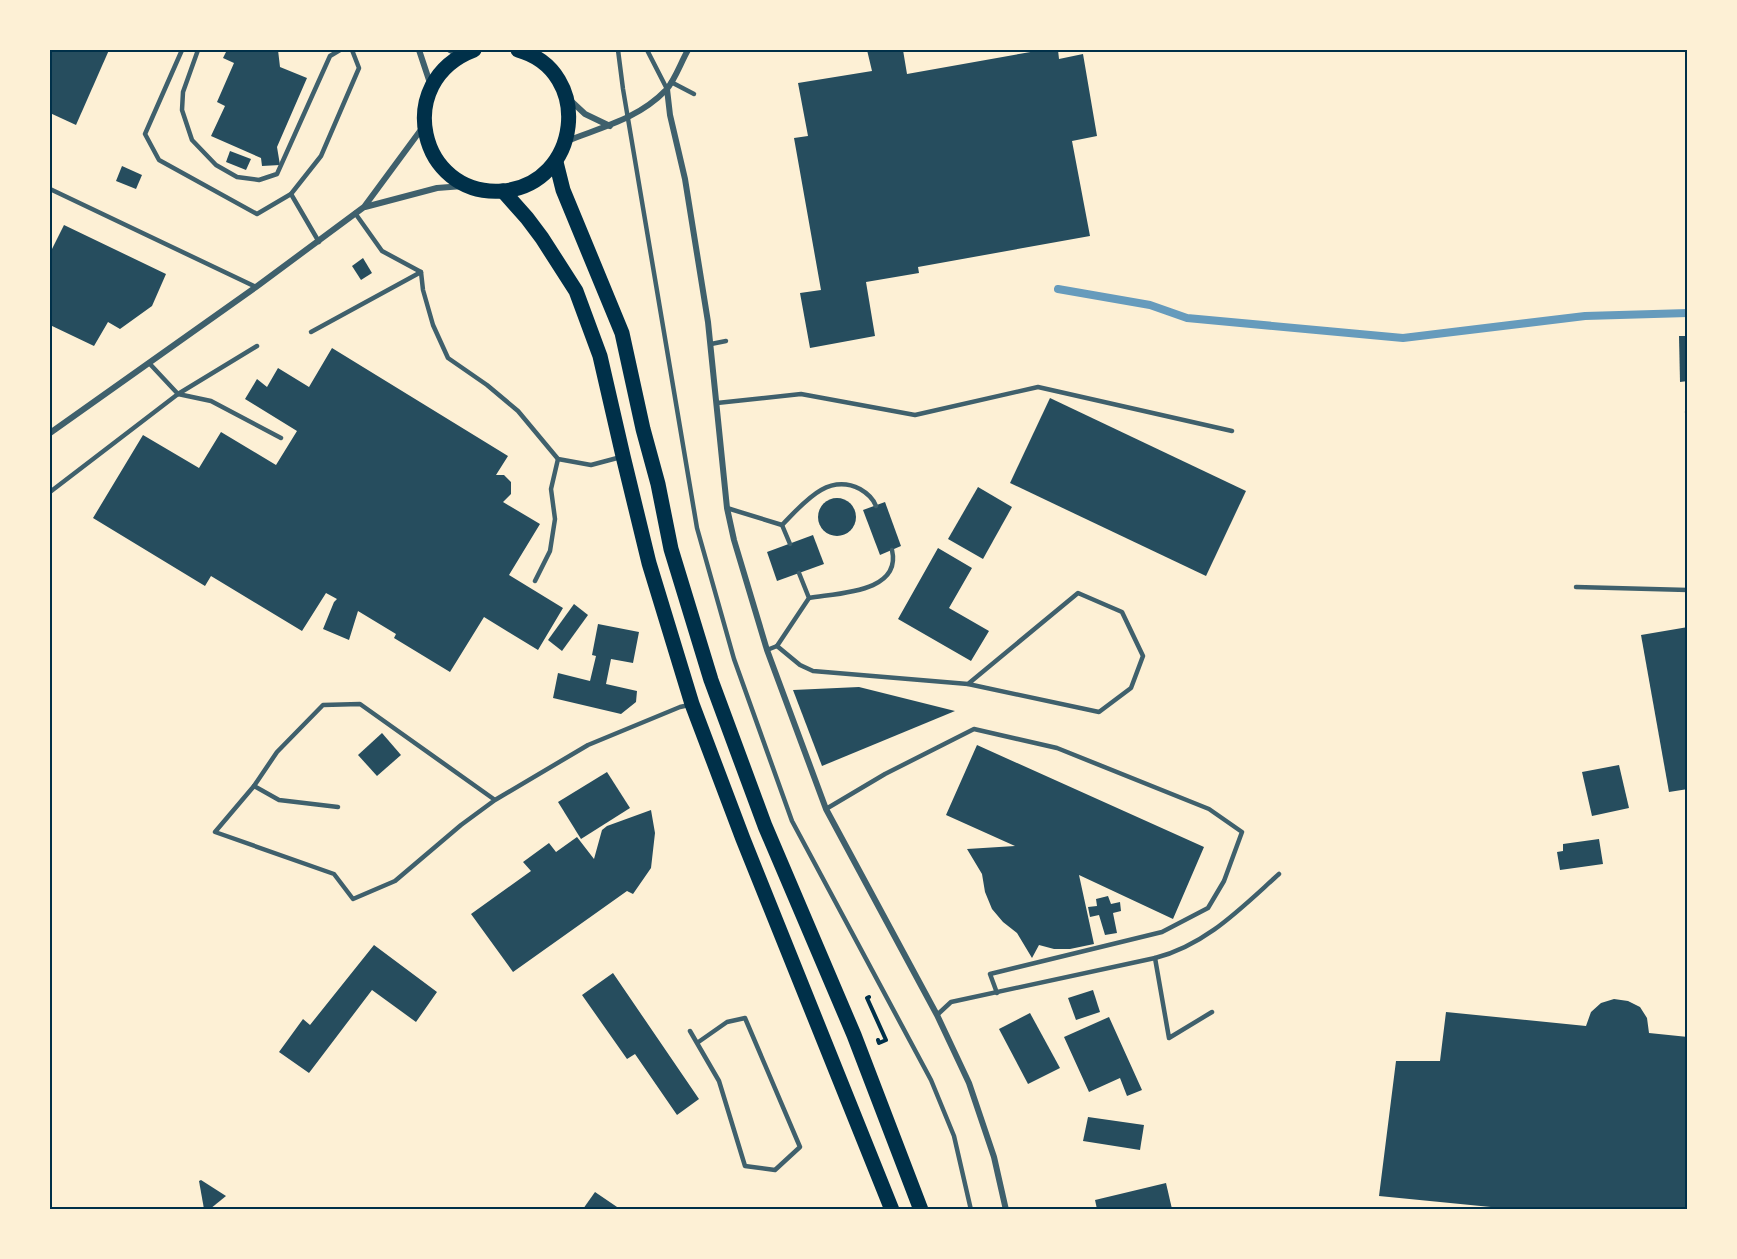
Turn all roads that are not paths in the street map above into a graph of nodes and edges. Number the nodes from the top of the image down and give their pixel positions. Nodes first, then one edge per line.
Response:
1 (182, 50) edge
2 (198, 50) edge
3 (340, 50) edge
4 (352, 50) edge
5 (419, 50) edge
6 (518, 50) edge
7 (549, 50) edge
8 (618, 50) edge
9 (646, 50) edge
10 (688, 50) edge
11 (461, 51) edge
12 (549, 67) junction
13 (671, 82) junction
14 (431, 86) junction
15 (667, 89) junction
16 (694, 94) dead end
17 (567, 97) junction
18 (628, 119) junction
19 (424, 126) junction
20 (610, 126) junction
21 (566, 142) junction
22 (556, 162) junction
23 (468, 186) junction
24 (50, 189) edge
25 (503, 191) junction
26 (291, 194) junction
27 (364, 207) junction
28 (355, 213) junction
29 (320, 242) junction
30 (421, 272) junction
31 (256, 287) junction
32 (311, 332) dead end
33 (726, 342) dead end
34 (711, 344) junction
35 (257, 346) dead end
36 (149, 363) junction
37 (178, 394) junction
38 (717, 403) junction
39 (1232, 431) dead end
40 (50, 433) edge
41 (281, 438) dead end
42 (622, 456) junction
43 (558, 459) junction
44 (50, 492) edge
45 (876, 506) dead end
46 (727, 508) junction
47 (782, 525) junction
48 (790, 544) dead end
49 (892, 550) dead end
50 (799, 573) dead end
51 (535, 581) dead end
52 (1576, 587) dead end
53 (1688, 590) edge
54 (809, 598) junction
55 (777, 646) junction
56 (767, 650) junction
57 (968, 684) junction
58 (692, 704) junction
59 (254, 786) junction
60 (495, 800) junction
61 (338, 807) dead end
62 (826, 809) junction
63 (1279, 874) dead end
64 (1155, 958) junction
65 (997, 993) junction
66 (1212, 1012) dead end
67 (937, 1015) junction
68 (690, 1031) dead end
69 (697, 1043) junction
70 (892, 1209) edge
71 (921, 1209) edge
72 (971, 1209) edge
73 (1006, 1209) edge

1 - 26 lane
2 - 3 lane
4 - 26 lane
5 - 14 street
6 - 12 main road
7 - 12 main road
8 - 18 lane
9 - 15 lane
10 - 13 street
11 - 14 main road
12 - 17 main road
13 - 15 street
13 - 16 lane
14 - 19 main road
15 - 18 street
15 - 34 street
17 - 20 street
17 - 21 main road
18 - 20 street
18 - 72 lane
19 - 23 main road
19 - 27 street
20 - 21 street
21 - 22 main road
22 - 25 main road
22 - 71 main road
23 - 25 main road
23 - 27 street
24 - 31 lane
25 - 42 main road
26 - 29 lane
27 - 28 street
28 - 29 street
28 - 30 lane
29 - 31 street
30 - 32 lane
30 - 43 lane
31 - 36 street
33 - 34 lane
34 - 38 street
35 - 37 lane
36 - 37 lane
36 - 40 street
37 - 41 lane
37 - 44 lane
38 - 39 lane
38 - 46 street
42 - 43 lane
42 - 58 main road
43 - 51 lane
45 - 47 lane
46 - 47 lane
46 - 56 street
47 - 48 lane
49 - 54 lane
50 - 54 lane
52 - 53 lane
54 - 55 lane
55 - 56 lane
55 - 57 lane
56 - 62 street
57 - 57 lane
58 - 60 lane
58 - 70 main road
59 - 60 lane
59 - 60 lane
59 - 61 lane
62 - 65 lane
62 - 67 street
63 - 64 lane
64 - 65 lane
64 - 66 lane
65 - 67 lane
67 - 73 street
68 - 69 lane
69 - 69 lane

